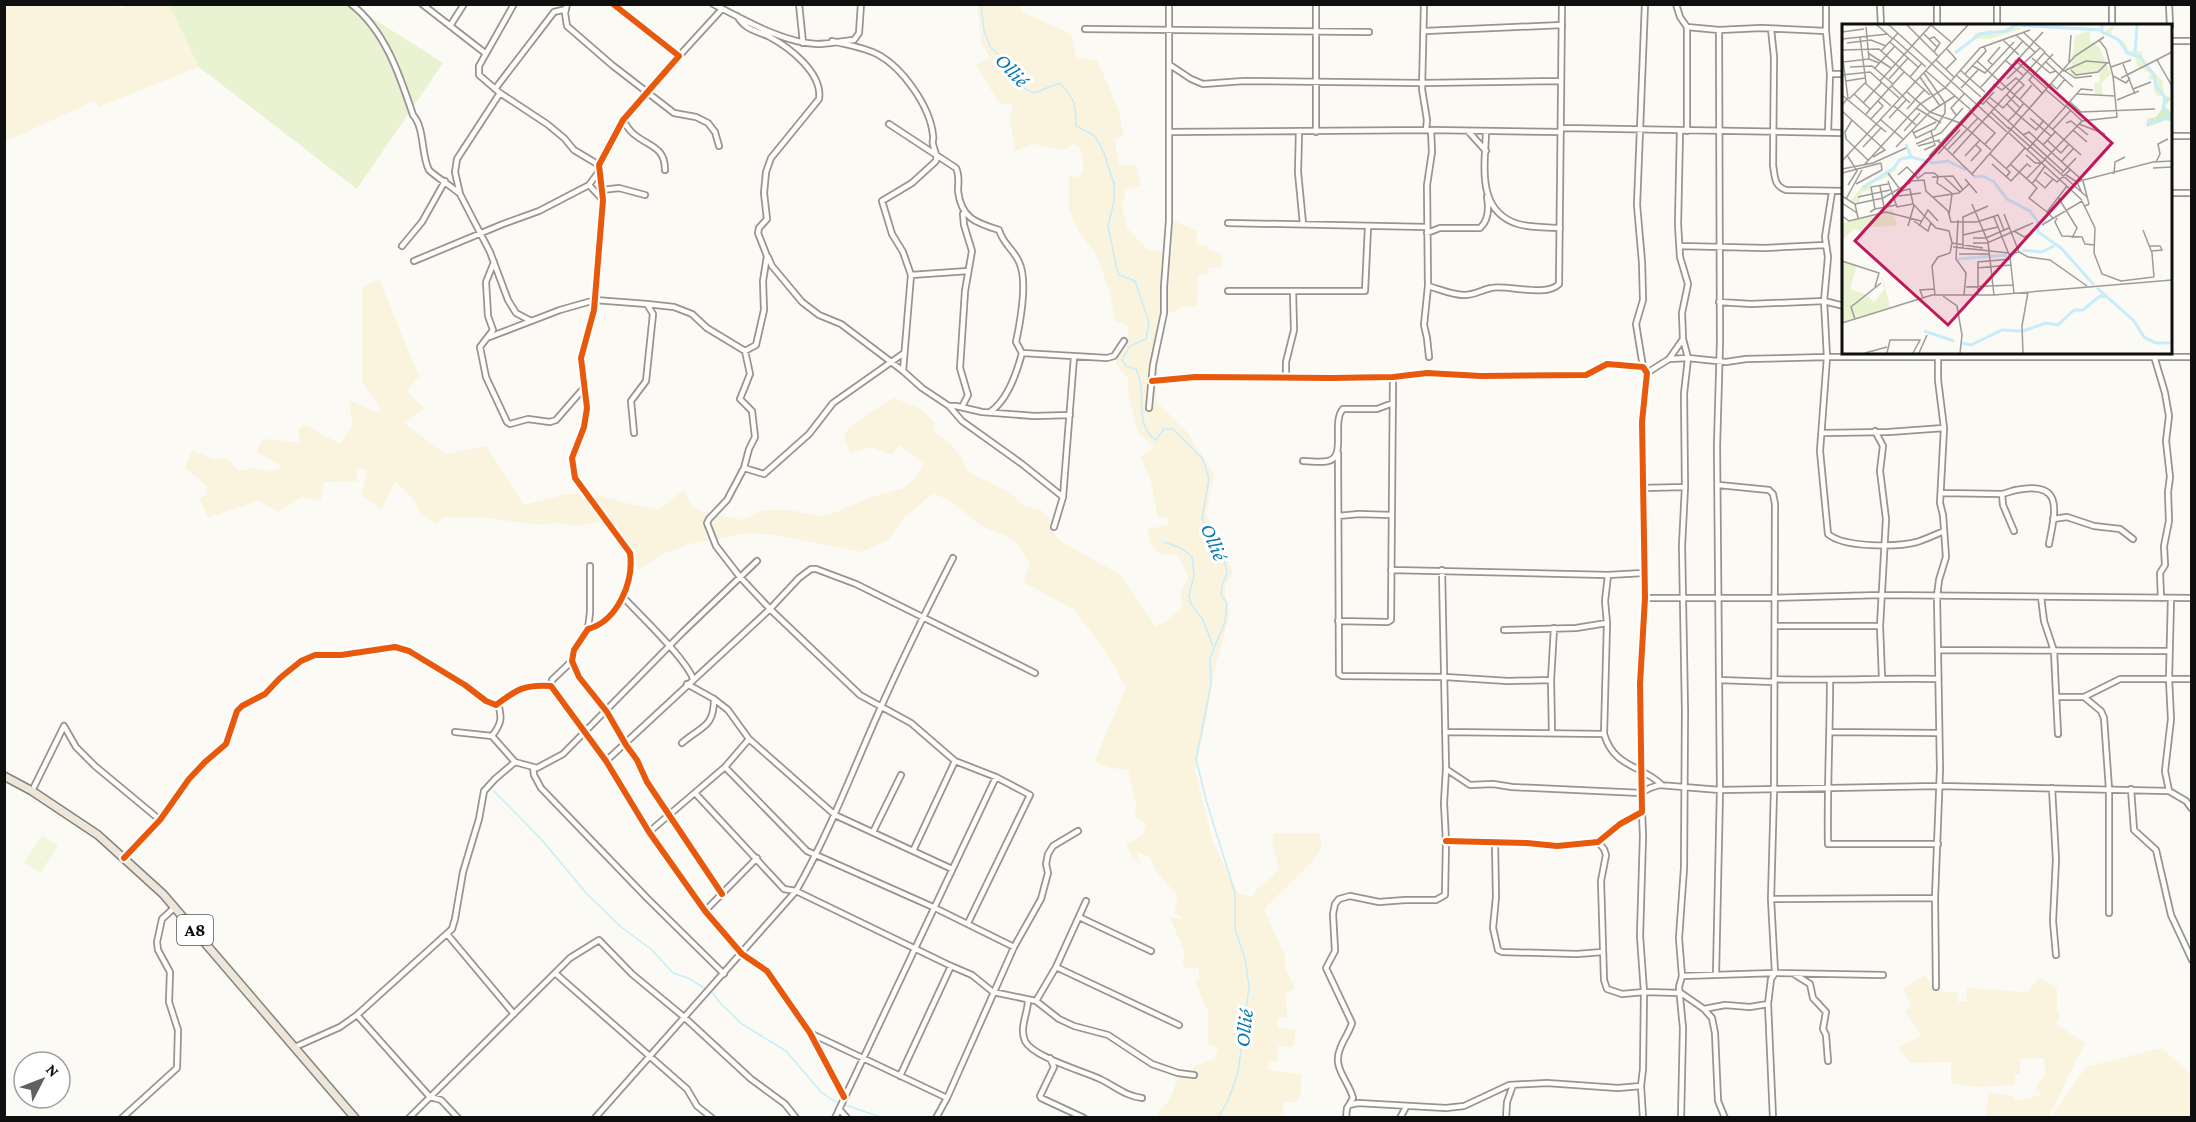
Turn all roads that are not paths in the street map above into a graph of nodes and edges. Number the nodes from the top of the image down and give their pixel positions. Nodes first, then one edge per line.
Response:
1 (351, 4) edge
2 (423, 4) edge
3 (464, 4) edge
4 (514, 4) edge
5 (613, 4) edge
6 (713, 4) edge
7 (799, 4) edge
8 (861, 4) edge
9 (1169, 4) edge
10 (1316, 4) edge
11 (1424, 4) edge
12 (1562, 4) edge
13 (1645, 4) edge
14 (1676, 4) edge
15 (1826, 4) edge
16 (1880, 4) edge
17 (1937, 4) edge
18 (1997, 4) edge
19 (2112, 4) edge
20 (2169, 4) edge
21 (566, 7) edge
22 (722, 9) junction
23 (736, 16) junction
24 (1881, 24) edge
25 (1937, 24) edge
26 (1997, 24) edge
27 (2112, 24) edge
28 (2170, 24) edge
29 (1562, 25) junction
30 (450, 26) junction
31 (1687, 27) junction
32 (1085, 29) dead end
33 (1771, 29) junction
34 (1169, 30) junction
35 (1719, 30) junction
36 (1425, 31) junction
37 (1826, 31) junction
38 (1316, 32) junction
39 (1369, 32) dead end
40 (832, 41) junction
41 (2172, 41) edge
42 (2192, 41) edge
43 (803, 43) junction
44 (485, 53) junction
45 (679, 56) junction
46 (1170, 65) junction
47 (1830, 74) junction
48 (1842, 74) edge
49 (1316, 80) junction
50 (1561, 81) junction
51 (1422, 83) junction
52 (497, 91) junction
53 (648, 92) junction
54 (623, 120) junction
55 (889, 124) dead end
56 (1638, 129) junction
57 (1428, 130) junction
58 (1561, 130) junction
59 (1299, 131) junction
60 (1468, 131) junction
61 (1680, 131) junction
62 (1687, 131) junction
63 (1170, 132) junction
64 (1316, 132) junction
65 (1486, 132) junction
66 (1720, 132) junction
67 (1774, 132) junction
68 (1828, 132) junction
69 (1842, 133) edge
70 (2172, 136) edge
71 (2192, 136) edge
72 (719, 146) dead end
73 (1486, 151) junction
74 (938, 158) junction
75 (600, 168) junction
76 (665, 170) dead end
77 (445, 181) junction
78 (589, 185) junction
79 (602, 190) junction
80 (1486, 191) junction
81 (1842, 191) edge
82 (1832, 192) junction
83 (2172, 193) edge
84 (2192, 193) edge
85 (460, 194) junction
86 (645, 195) dead end
87 (603, 200) junction
88 (963, 210) junction
89 (1228, 223) dead end
90 (1302, 224) junction
91 (1368, 227) junction
92 (1560, 228) junction
93 (1427, 230) junction
94 (482, 233) junction
95 (1826, 245) junction
96 (402, 246) dead end
97 (1680, 246) junction
98 (1719, 248) junction
99 (767, 256) junction
100 (414, 261) dead end
101 (494, 262) junction
102 (968, 271) junction
103 (911, 275) junction
104 (1428, 286) junction
105 (1228, 291) dead end
106 (1293, 291) junction
107 (595, 300) junction
108 (1719, 302) junction
109 (1824, 302) junction
110 (647, 304) junction
111 (1842, 306) edge
112 (531, 321) junction
113 (487, 338) junction
114 (1683, 339) junction
115 (1124, 341) dead end
116 (745, 351) junction
117 (905, 353) junction
118 (1022, 353) junction
119 (2110, 354) edge
120 (2167, 354) edge
121 (1938, 355) edge
122 (1998, 355) edge
123 (2154, 356) junction
124 (1074, 357) junction
125 (1429, 357) dead end
126 (1827, 357) junction
127 (2192, 357) edge
128 (1688, 358) junction
129 (1669, 359) junction
130 (891, 362) junction
131 (1719, 362) junction
132 (1643, 367) junction
133 (903, 371) junction
134 (1647, 373) junction
135 (1393, 376) junction
136 (1286, 378) junction
137 (1152, 381) junction
138 (583, 389) junction
139 (1393, 403) junction
140 (949, 406) junction
141 (962, 407) junction
142 (1149, 408) dead end
143 (990, 412) junction
144 (1070, 415) junction
145 (1944, 428) junction
146 (1875, 431) junction
147 (634, 433) dead end
148 (1822, 433) junction
149 (1338, 453) junction
150 (1303, 461) dead end
151 (744, 468) junction
152 (1719, 485) junction
153 (1685, 487) junction
154 (1643, 488) junction
155 (1941, 493) junction
156 (2002, 494) junction
157 (1063, 497) junction
158 (1391, 515) junction
159 (1338, 516) junction
160 (2053, 519) junction
161 (1054, 527) dead end
162 (1944, 531) junction
163 (2014, 531) dead end
164 (2133, 539) dead end
165 (2049, 544) dead end
166 (1885, 545) junction
167 (953, 558) dead end
168 (758, 561) dead end
169 (590, 567) dead end
170 (1391, 570) junction
171 (1442, 570) junction
172 (1643, 573) junction
173 (1608, 574) junction
174 (740, 577) junction
175 (1881, 595) junction
176 (622, 596) junction
177 (1937, 596) junction
178 (2041, 597) junction
179 (1645, 598) junction
180 (1719, 598) junction
181 (1773, 598) junction
182 (2161, 598) junction
183 (2171, 598) junction
184 (2192, 598) edge
185 (1683, 599) junction
186 (770, 609) junction
187 (922, 618) junction
188 (1338, 621) junction
189 (1607, 623) junction
190 (1775, 626) junction
191 (1880, 626) junction
192 (1554, 628) junction
193 (588, 629) junction
194 (1504, 630) dead end
195 (669, 647) junction
196 (1938, 650) junction
197 (2055, 651) junction
198 (2169, 651) junction
199 (572, 661) junction
200 (1035, 673) dead end
201 (1445, 676) junction
202 (1882, 678) junction
203 (693, 679) junction
204 (1938, 679) junction
205 (2169, 679) junction
206 (2192, 679) edge
207 (1719, 680) junction
208 (1551, 681) junction
209 (1774, 681) junction
210 (1830, 681) junction
211 (687, 684) junction
212 (551, 686) junction
213 (2057, 697) junction
214 (2084, 697) junction
215 (714, 699) junction
216 (498, 703) junction
217 (881, 707) junction
218 (607, 712) junction
219 (585, 731) junction
220 (455, 732) dead end
221 (1445, 732) junction
222 (1830, 732) junction
223 (1552, 733) junction
224 (1938, 733) junction
225 (1604, 734) junction
226 (2058, 734) dead end
227 (492, 736) junction
228 (749, 739) junction
229 (682, 743) dead end
230 (626, 745) junction
231 (955, 761) junction
232 (515, 762) junction
233 (606, 762) junction
234 (533, 767) junction
235 (725, 767) junction
236 (1446, 769) junction
237 (1641, 772) junction
238 (901, 775) dead end
239 (4, 776) edge
240 (996, 777) junction
241 (1663, 786) junction
242 (1938, 786) junction
243 (1685, 787) junction
244 (2052, 788) junction
245 (1827, 789) junction
246 (2109, 789) junction
247 (2131, 789) junction
248 (1720, 790) junction
249 (1774, 790) junction
250 (2169, 790) junction
251 (32, 791) junction
252 (695, 793) junction
253 (1641, 793) junction
254 (2192, 809) edge
255 (1642, 812) junction
256 (835, 815) junction
257 (670, 816) junction
258 (160, 819) junction
259 (1078, 831) dead end
260 (649, 832) junction
261 (873, 832) junction
262 (1446, 841) junction
263 (1599, 842) junction
264 (1495, 843) junction
265 (1938, 844) junction
266 (913, 851) junction
267 (816, 856) junction
268 (124, 858) junction
269 (757, 858) junction
270 (952, 869) junction
271 (796, 891) junction
272 (722, 894) junction
273 (1935, 898) junction
274 (1771, 899) junction
275 (1086, 901) dead end
276 (176, 907) junction
277 (933, 907) junction
278 (705, 911) junction
279 (2109, 913) dead end
280 (1079, 917) junction
281 (968, 923) junction
282 (447, 934) junction
283 (914, 947) junction
284 (1014, 947) junction
285 (1151, 951) dead end
286 (1603, 952) junction
287 (742, 954) junction
288 (2056, 955) dead end
289 (2192, 960) edge
290 (951, 966) junction
291 (1056, 967) junction
292 (555, 973) junction
293 (1775, 973) junction
294 (724, 974) junction
295 (1716, 974) junction
296 (1794, 974) junction
297 (1884, 975) dead end
298 (1682, 976) junction
299 (1936, 987) dead end
300 (993, 992) junction
301 (1644, 992) junction
302 (1681, 993) junction
303 (1028, 1000) junction
304 (1036, 1001) junction
305 (1768, 1004) junction
306 (1704, 1009) junction
307 (357, 1014) junction
308 (514, 1014) junction
309 (684, 1017) junction
310 (1179, 1025) dead end
311 (810, 1033) junction
312 (296, 1047) junction
313 (649, 1057) junction
314 (1050, 1058) junction
315 (864, 1059) junction
316 (1828, 1061) dead end
317 (1194, 1075) dead end
318 (900, 1076) junction
319 (1514, 1085) junction
320 (1641, 1086) junction
321 (430, 1097) junction
322 (844, 1097) junction
323 (947, 1098) junction
324 (1142, 1098) dead end
325 (1349, 1105) junction
326 (1406, 1107) junction
327 (839, 1109) junction
328 (1064, 1110) junction
329 (122, 1118) edge
330 (355, 1118) edge
331 (409, 1118) edge
332 (458, 1118) edge
333 (595, 1118) edge
334 (712, 1118) edge
335 (796, 1118) edge
336 (835, 1118) edge
337 (847, 1118) edge
338 (936, 1118) edge
339 (1064, 1118) edge
340 (1084, 1118) edge
341 (1346, 1118) edge
342 (1400, 1118) edge
343 (1506, 1118) edge
344 (1643, 1118) edge
345 (1681, 1118) edge
346 (1725, 1118) edge
347 (1773, 1118) edge

1 - 77 street
2 - 30 street
3 - 30 street
4 - 44 street
5 - 45 street
6 - 22 street
7 - 43 street
8 - 40 street
9 - 34 street
10 - 38 street
11 - 36 street
12 - 29 street
13 - 56 street
14 - 31 street
15 - 37 street
16 - 24 street
17 - 25 street
18 - 26 street
19 - 27 street
20 - 28 street
21 - 52 street
21 - 53 street
22 - 23 street
22 - 45 street
23 - 43 street
23 - 99 street
29 - 36 street
29 - 50 street
30 - 44 street
31 - 35 street
31 - 62 street
32 - 34 street
33 - 35 street
33 - 37 street
33 - 67 street
34 - 38 street
34 - 46 street
35 - 66 street
36 - 51 street
37 - 47 street
38 - 39 street
38 - 49 street
40 - 43 street
40 - 74 street
41 - 42 street
44 - 52 street
45 - 53 street
46 - 49 street
46 - 63 street
47 - 48 street
47 - 68 street
49 - 51 street
49 - 64 street
50 - 51 street
50 - 58 street
51 - 57 street
52 - 75 street
52 - 85 street
53 - 54 street
53 - 72 street
54 - 75 street
54 - 76 street
55 - 74 street
56 - 58 street
56 - 61 street
56 - 132 street
57 - 60 street
57 - 64 street
57 - 93 street
58 - 65 street
58 - 92 street
59 - 63 street
59 - 64 street
59 - 90 street
60 - 65 street
60 - 73 street
61 - 62 street
61 - 97 street
62 - 66 street
63 - 137 street
65 - 73 street
66 - 67 street
66 - 98 street
67 - 68 street
67 - 82 street
68 - 69 street
70 - 71 street
73 - 80 street
74 - 88 street
74 - 103 street
75 - 78 street
75 - 79 street
77 - 85 street
77 - 96 street
78 - 87 street
78 - 94 street
79 - 86 street
79 - 87 street
80 - 92 street
80 - 93 street
81 - 82 street
82 - 95 street
83 - 84 street
85 - 94 street
87 - 107 street
88 - 102 street
88 - 118 street
89 - 90 street
90 - 91 street
91 - 93 street
91 - 106 street
92 - 104 street
93 - 104 street
94 - 100 street
94 - 101 street
95 - 98 street
95 - 109 street
97 - 98 street
97 - 114 street
98 - 108 street
99 - 116 street
99 - 130 street
101 - 112 street
101 - 113 street
102 - 103 street
102 - 141 street
103 - 117 street
104 - 125 street
105 - 106 street
106 - 136 street
107 - 110 street
107 - 112 street
107 - 138 street
108 - 109 street
108 - 131 street
109 - 111 street
109 - 126 street
110 - 116 street
110 - 147 street
112 - 113 street
113 - 138 street
114 - 128 street
114 - 129 street
115 - 124 street
116 - 151 street
117 - 130 street
117 - 133 street
118 - 124 street
118 - 143 street
119 - 122 street
119 - 123 street
120 - 123 street
120 - 127 street
121 - 122 street
121 - 126 street
121 - 145 street
123 - 182 street
124 - 144 street
126 - 131 street
126 - 148 street
128 - 129 street
128 - 131 street
128 - 153 street
129 - 134 street
130 - 133 street
130 - 151 street
131 - 152 street
132 - 134 street
132 - 135 street
133 - 140 street
134 - 154 street
135 - 136 street
135 - 139 street
136 - 137 street
137 - 142 street
138 - 176 street
139 - 149 street
139 - 158 street
140 - 141 street
140 - 157 street
141 - 143 street
143 - 144 street
144 - 157 street
145 - 146 street
145 - 155 street
146 - 148 street
146 - 166 street
148 - 166 street
149 - 150 street
149 - 159 street
151 - 174 street
152 - 180 street
152 - 181 street
153 - 154 street
153 - 185 street
154 - 172 street
155 - 156 street
155 - 162 street
156 - 160 street
156 - 163 street
157 - 161 street
158 - 159 street
158 - 170 street
159 - 188 street
160 - 164 street
160 - 165 street
162 - 166 street
162 - 177 street
166 - 175 street
167 - 187 street
168 - 174 street
169 - 193 street
170 - 171 street
170 - 188 street
171 - 173 street
171 - 201 street
172 - 173 street
172 - 179 street
173 - 189 street
174 - 186 street
174 - 195 street
175 - 177 street
175 - 181 street
175 - 191 street
176 - 193 street
176 - 195 street
177 - 178 street
177 - 196 street
178 - 182 street
178 - 197 street
179 - 185 street
179 - 237 street
180 - 181 street
180 - 185 street
180 - 207 street
181 - 190 street
182 - 183 street
183 - 184 street
183 - 198 street
185 - 243 street
186 - 187 street
186 - 203 street
186 - 217 street
187 - 200 street
187 - 217 street
188 - 201 street
189 - 192 street
189 - 225 street
190 - 191 street
190 - 209 street
191 - 202 street
192 - 194 street
192 - 208 street
193 - 199 street
195 - 203 street
195 - 218 street
196 - 197 street
196 - 204 street
197 - 198 street
197 - 213 street
198 - 205 street
199 - 212 street
199 - 218 street
201 - 208 street
201 - 221 street
202 - 204 street
202 - 210 street
203 - 211 street
204 - 224 street
205 - 206 street
205 - 214 street
205 - 250 street
207 - 209 street
207 - 248 street
208 - 223 street
209 - 210 street
209 - 249 street
210 - 222 street
211 - 215 street
211 - 230 street
212 - 216 street
212 - 219 street
213 - 214 street
213 - 226 street
214 - 246 street
215 - 228 street
215 - 229 street
216 - 227 street
216 - 258 street
217 - 231 street
217 - 256 street
218 - 219 street
218 - 230 street
219 - 233 street
219 - 234 street
220 - 227 street
221 - 223 street
221 - 236 street
222 - 224 street
222 - 245 street
223 - 225 street
224 - 242 street
225 - 237 street
227 - 232 street
228 - 235 street
228 - 256 street
230 - 233 street
230 - 257 street
231 - 240 street
231 - 266 street
232 - 234 street
232 - 282 street
233 - 260 street
234 - 294 street
235 - 252 street
235 - 267 street
236 - 253 street
236 - 262 street
237 - 241 street
237 - 253 street
238 - 261 street
239 - 251 main road, A8
240 - 270 street
240 - 281 street
241 - 243 street
241 - 253 street
242 - 244 street
242 - 245 street
242 - 265 street
243 - 248 street
243 - 298 street
244 - 246 street
244 - 288 street
245 - 249 street
245 - 265 street
246 - 247 street
246 - 279 street
247 - 250 street
247 - 289 street
248 - 249 street
248 - 295 street
249 - 274 street
250 - 254 street
251 - 258 street
251 - 268 main road, A8
252 - 257 street
252 - 269 street
253 - 255 street
255 - 263 street
255 - 301 street
256 - 261 street
256 - 267 street
257 - 260 street
257 - 272 street
258 - 268 street
259 - 284 street
260 - 278 street
261 - 266 street
262 - 264 street
262 - 325 street
263 - 264 street
263 - 286 street
264 - 286 street
265 - 273 street
266 - 270 street
267 - 271 street
267 - 277 street
268 - 276 main road, A8
269 - 271 street
269 - 272 street
270 - 277 street
271 - 283 street
271 - 287 street
272 - 278 street
273 - 274 street
273 - 299 street
274 - 293 street
275 - 280 street
276 - 312 main road, A8
276 - 329 street
277 - 281 street
277 - 283 street
278 - 287 street
280 - 285 street
280 - 291 street
281 - 284 street
282 - 307 street
282 - 308 street
283 - 290 street
283 - 315 street
284 - 300 street
286 - 301 street
287 - 294 street
287 - 311 street
290 - 300 street
290 - 318 street
291 - 304 street
291 - 310 street
292 - 308 street
292 - 309 street
292 - 313 street
293 - 295 street
293 - 296 street
293 - 305 street
294 - 309 street
295 - 298 street
296 - 297 street
296 - 316 street
298 - 302 street
300 - 303 street
300 - 323 street
301 - 302 street
301 - 320 street
302 - 306 street
302 - 345 street
303 - 304 street
303 - 314 street
304 - 317 street
305 - 306 street
305 - 347 street
306 - 346 street
307 - 312 street
307 - 321 street
308 - 321 street
309 - 313 street
309 - 335 street
311 - 315 street
311 - 322 street
312 - 330 main road, A8
313 - 333 street
313 - 334 street
314 - 324 street
314 - 328 street
315 - 318 street
315 - 322 street
318 - 323 street
319 - 320 street
319 - 326 street
319 - 343 street
320 - 344 street
321 - 331 street
321 - 332 street
322 - 327 street
323 - 338 street
325 - 326 street
325 - 341 street
326 - 342 street
327 - 336 street
327 - 337 street
328 - 339 street
328 - 340 street

